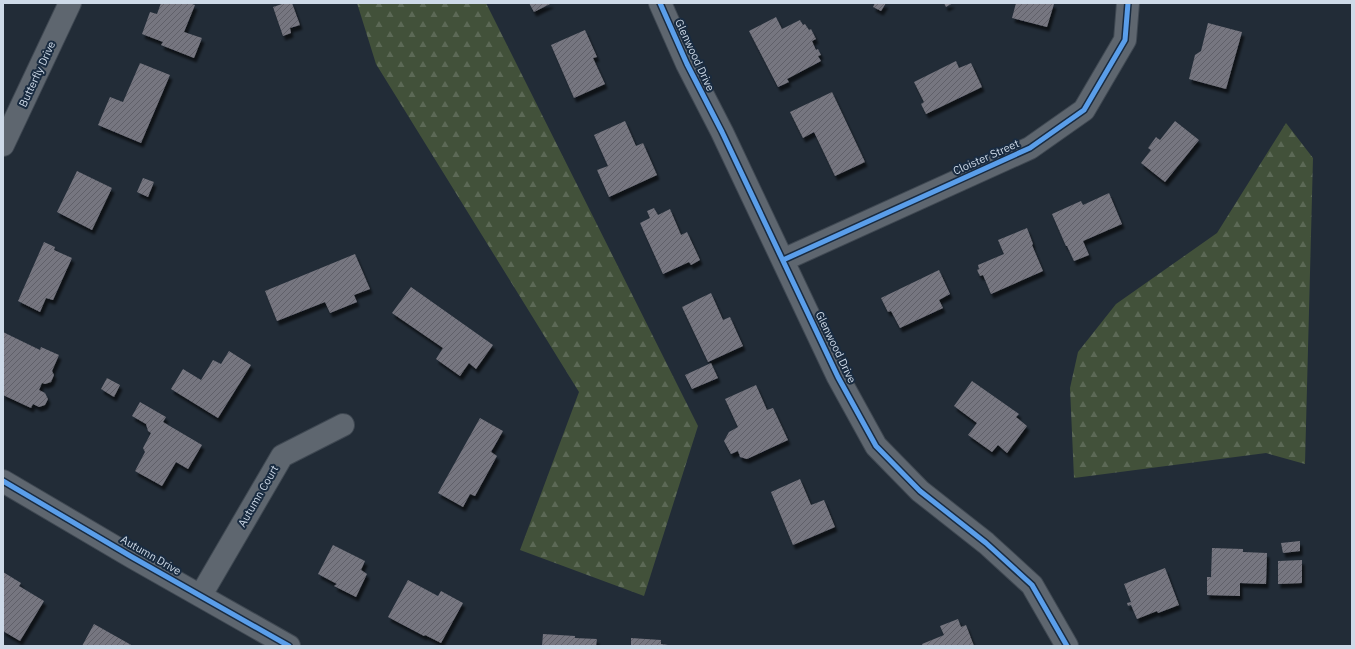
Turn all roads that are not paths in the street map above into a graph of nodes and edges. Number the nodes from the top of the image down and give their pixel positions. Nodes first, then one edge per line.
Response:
1 (70, 3) edge
2 (660, 3) edge
3 (1128, 3) edge
4 (3, 145) edge
5 (783, 260) junction
6 (343, 425) dead end
7 (3, 481) edge
8 (201, 595) junction
9 (289, 646) edge
10 (1067, 646) edge

1 - 4 street, Butterfly Drive
2 - 5 street, Glenwood Drive
3 - 5 street, Cloister Street
5 - 10 street, Glenwood Drive
6 - 8 street, Autumn Court
7 - 8 street, Autumn Drive
8 - 9 street, Autumn Drive

